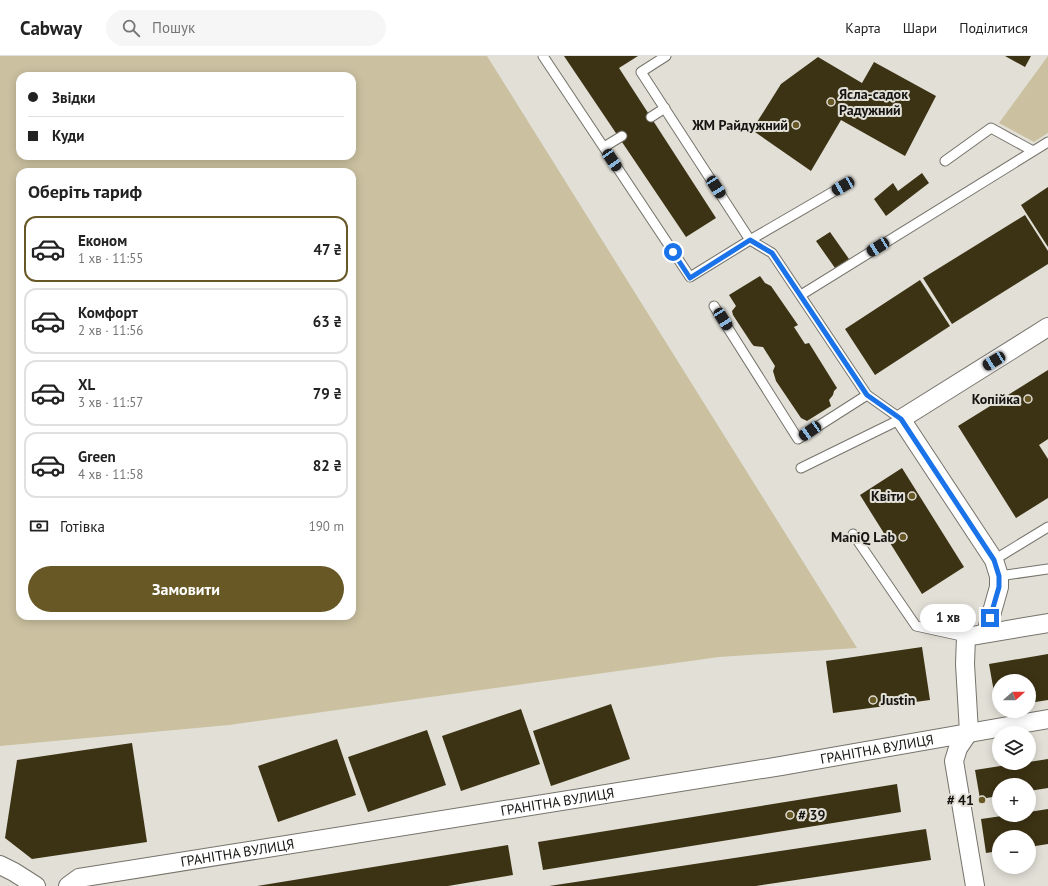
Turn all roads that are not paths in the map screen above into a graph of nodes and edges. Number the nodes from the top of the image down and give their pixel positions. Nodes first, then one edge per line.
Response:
1 (543, 56) edge
2 (666, 56) edge
3 (664, 108) junction
4 (651, 117) dead end
5 (622, 136) dead end
6 (1048, 142) edge
7 (604, 147) junction
8 (1033, 151) junction
9 (945, 161) dead end
10 (843, 186) dead end
11 (750, 240) junction
12 (801, 295) junction
13 (714, 306) dead end
14 (1048, 328) edge
15 (867, 395) junction
16 (901, 419) junction
17 (801, 468) dead end
18 (1048, 526) edge
19 (853, 534) dead end
20 (996, 568) junction
21 (1048, 569) edge
22 (1048, 623) edge
23 (986, 633) junction
24 (966, 637) junction
25 (1048, 718) edge
26 (968, 732) junction
27 (0, 865) edge
28 (36, 886) edge
29 (68, 886) edge
30 (975, 886) edge

1 - 7 lane
2 - 3 lane
3 - 4 lane
3 - 11 lane
5 - 7 lane
6 - 8 lane
7 - 11 lane
8 - 9 lane
8 - 12 lane
10 - 11 lane
11 - 12 lane
12 - 15 lane
13 - 15 lane
14 - 16 street
15 - 16 lane
16 - 17 lane
16 - 20 street
18 - 20 lane
19 - 24 lane
20 - 21 lane
20 - 23 street
22 - 23 street
23 - 24 street
24 - 26 street
25 - 26 street, ГРАНІТНА ВУЛИЦЯ
26 - 29 street, ГРАНІТНА ВУЛИЦЯ
26 - 30 street
27 - 28 street

